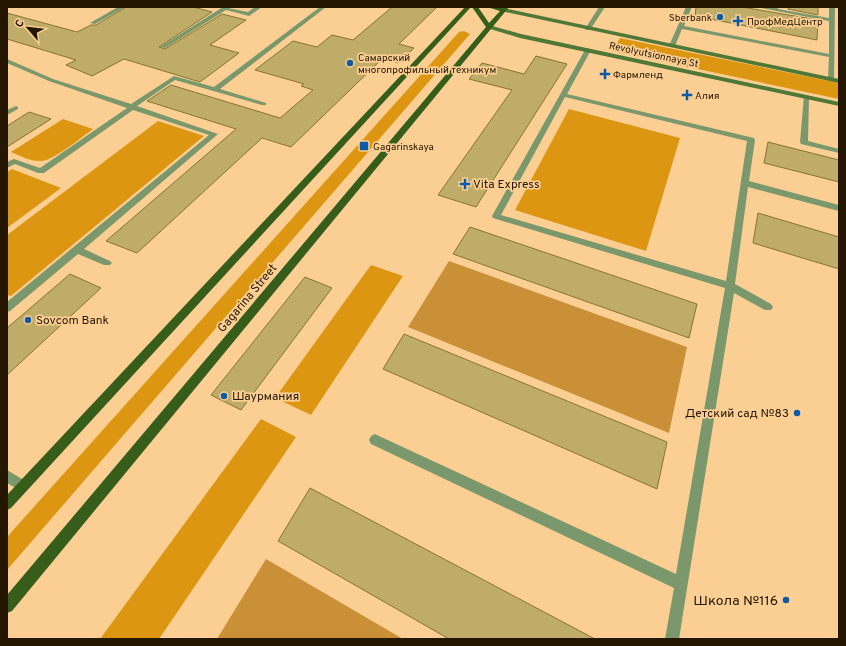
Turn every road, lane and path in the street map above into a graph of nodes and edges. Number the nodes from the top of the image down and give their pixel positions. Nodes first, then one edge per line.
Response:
1 (122, 7) edge
2 (259, 7) edge
3 (323, 7) edge
4 (468, 7) edge
5 (475, 7) edge
6 (490, 7) edge
7 (602, 7) edge
8 (688, 7) edge
9 (759, 7) edge
10 (775, 8) edge
11 (505, 9) edge
12 (835, 11) edge
13 (832, 20) junction
14 (93, 23) dead end
15 (489, 27) junction
16 (680, 27) junction
17 (588, 29) junction
18 (836, 35) edge
19 (672, 46) junction
20 (163, 47) dead end
21 (588, 50) junction
22 (832, 56) junction
23 (7, 61) edge
24 (830, 79) junction
25 (839, 81) edge
26 (215, 90) junction
27 (564, 95) junction
28 (806, 97) junction
29 (264, 104) dead end
30 (839, 104) edge
31 (132, 107) junction
32 (16, 108) dead end
33 (7, 113) edge
34 (839, 151) edge
35 (7, 166) edge
36 (745, 183) junction
37 (839, 208) edge
38 (76, 249) junction
39 (107, 263) dead end
40 (730, 286) junction
41 (768, 307) dead end
42 (7, 308) edge
43 (375, 440) dead end
44 (7, 476) edge
45 (24, 486) junction
46 (7, 504) edge
47 (681, 584) junction
48 (7, 606) edge
49 (672, 639) edge

1 - 14 street
2 - 20 street
3 - 26 street
4 - 45 main road
5 - 15 main road
6 - 11 main road
7 - 17 street
8 - 16 street
9 - 10 street
10 - 13 street
11 - 15 main road, Gagarina Street
11 - 17 main road, Revolyutsionnaya St
12 - 13 street
13 - 18 street
15 - 21 main road, Revolyutsionnaya St
15 - 48 main road, Gagarina Street
16 - 19 street
16 - 22 street
17 - 19 main road, Revolyutsionnaya St
18 - 22 street
19 - 24 main road, Revolyutsionnaya St
21 - 27 street
21 - 28 main road, Revolyutsionnaya St
22 - 24 street
23 - 31 street
24 - 25 main road, Revolyutsionnaya St
26 - 29 street
26 - 31 street
27 - 36 street
27 - 40 street
28 - 30 main road, Revolyutsionnaya St
28 - 34 street
31 - 35 street
31 - 38 street
32 - 33 street
36 - 37 street
36 - 40 street
38 - 39 street
38 - 42 street
40 - 41 street
40 - 47 street
43 - 47 street
44 - 45 street
45 - 46 main road
47 - 49 street

